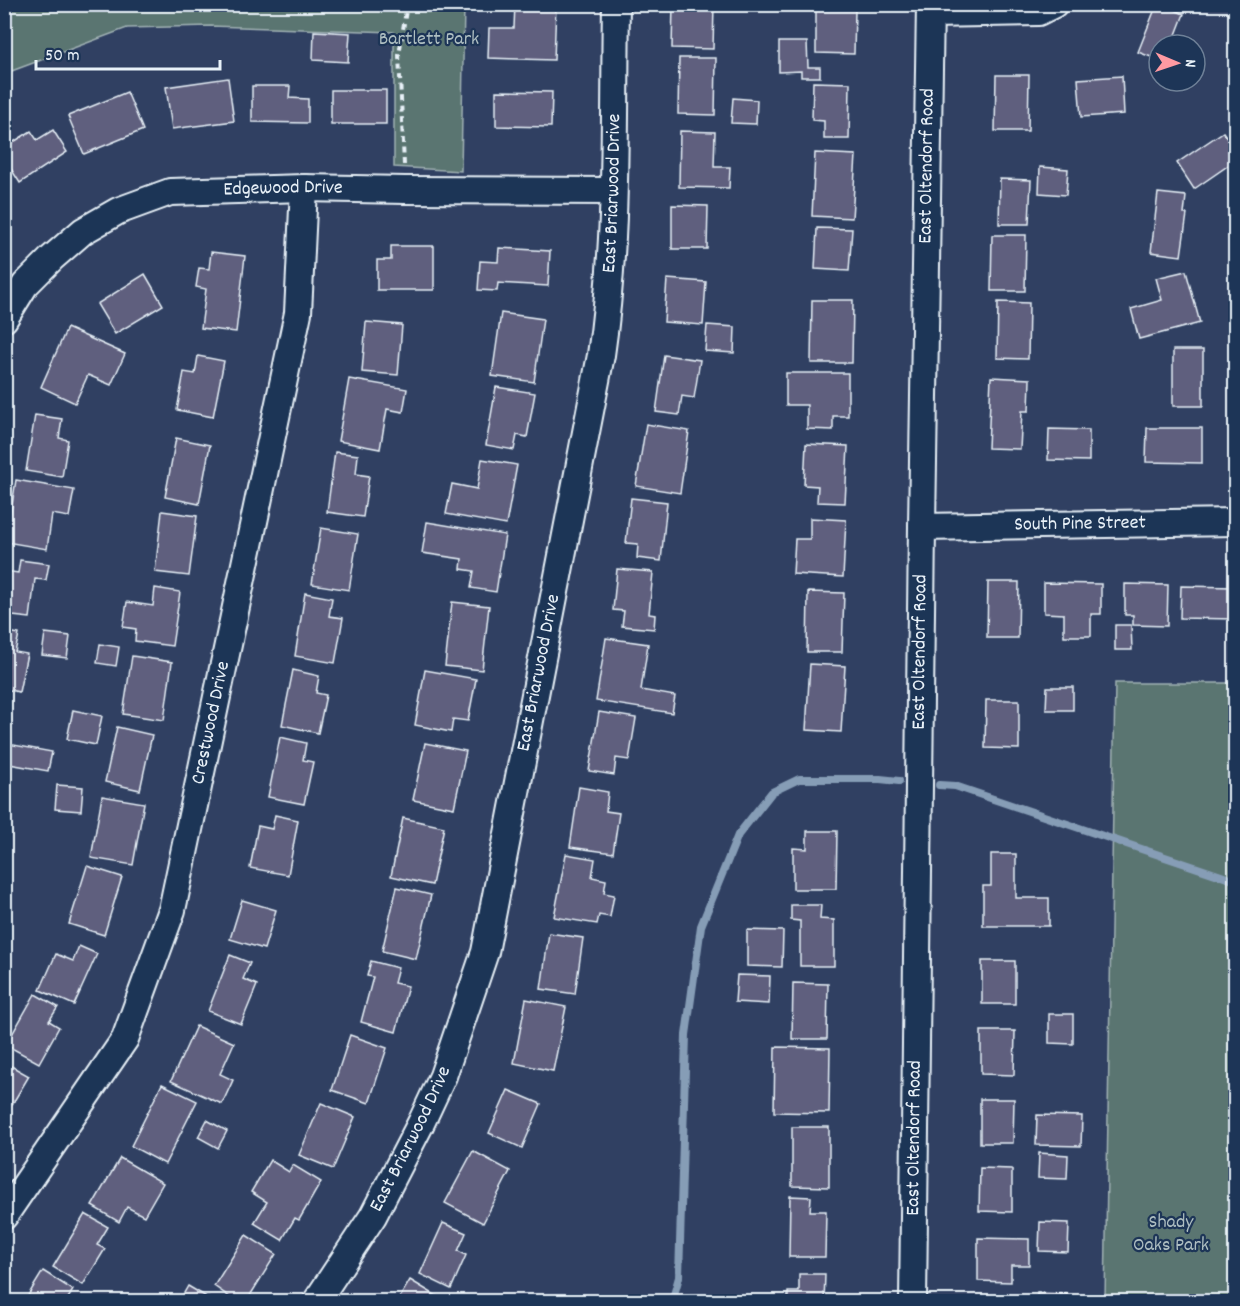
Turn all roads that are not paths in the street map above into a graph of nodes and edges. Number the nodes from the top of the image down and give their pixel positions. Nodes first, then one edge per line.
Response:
1 (616, 4) edge
2 (1054, 4) edge
3 (930, 9) edge
4 (304, 188) junction
5 (614, 191) junction
6 (4, 319) edge
7 (1236, 522) edge
8 (922, 527) junction
9 (4, 1216) edge
10 (316, 1302) edge
11 (913, 1302) edge

1 - 5 street, East Briarwood Drive
2 - 3 street
3 - 8 street, East Oltendorf Road
4 - 5 street, Edgewood Drive
4 - 6 street, Edgewood Drive
4 - 9 street, Crestwood Drive
5 - 10 street, East Briarwood Drive
7 - 8 street, South Pine Street
8 - 11 street, East Oltendorf Road

